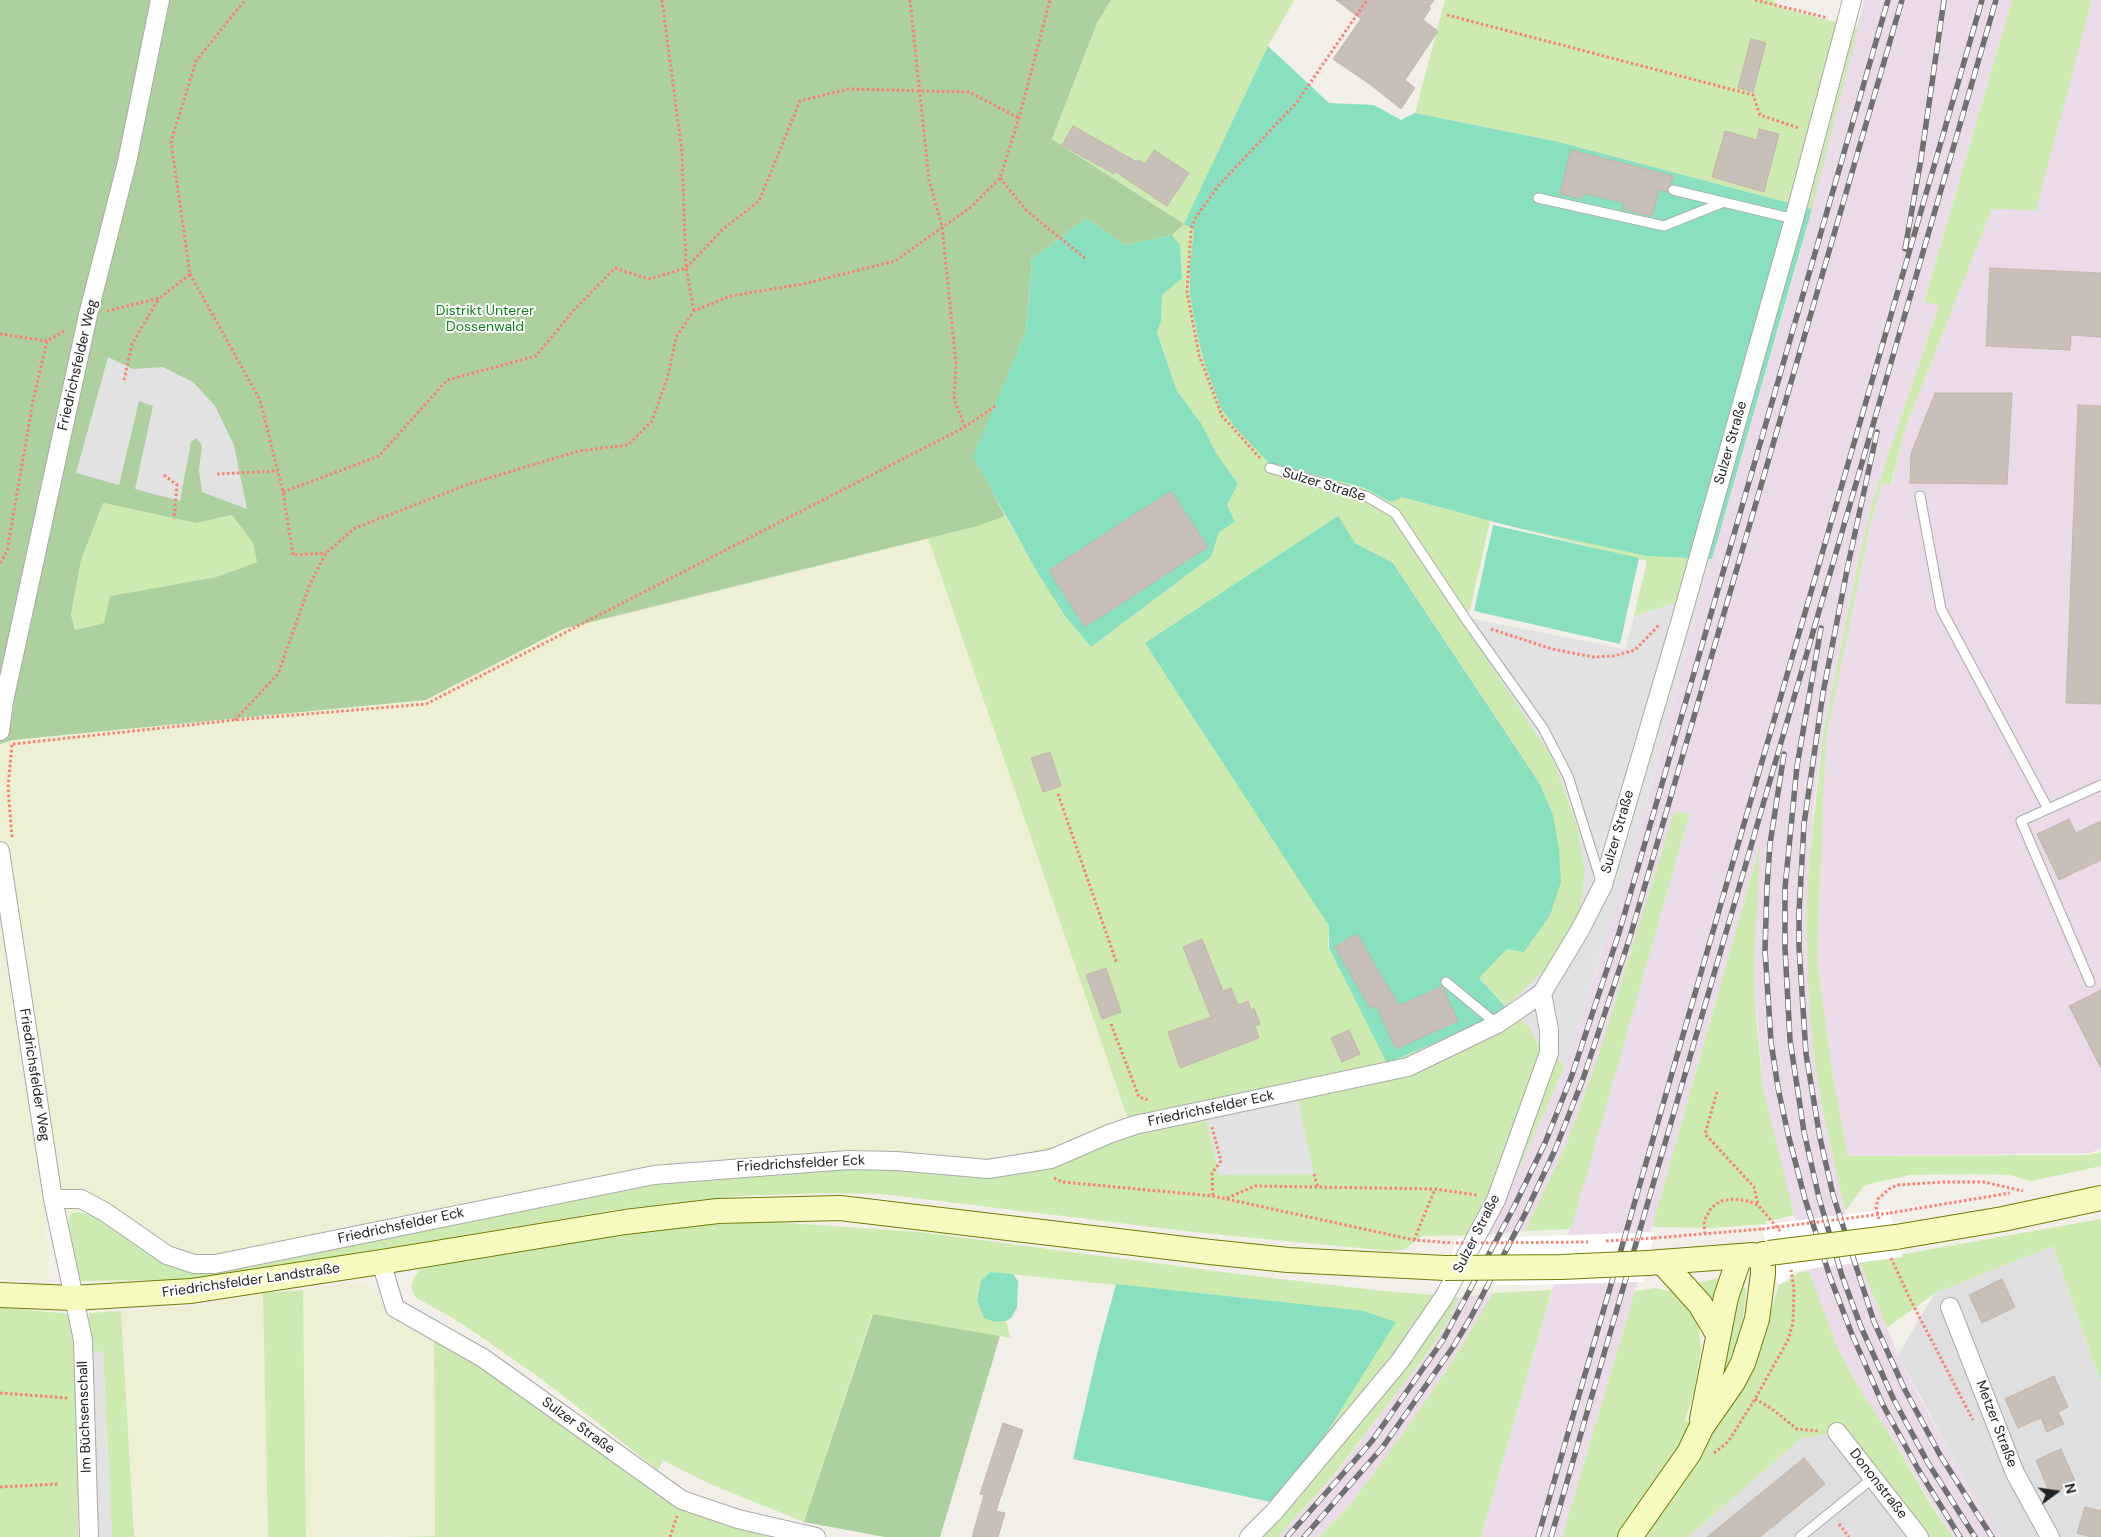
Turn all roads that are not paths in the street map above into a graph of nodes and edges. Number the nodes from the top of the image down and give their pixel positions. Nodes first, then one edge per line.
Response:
1 (160, 0) edge
2 (1852, 0) edge
3 (1673, 190) dead end
4 (1538, 198) dead end
5 (1724, 202) junction
6 (1794, 219) junction
7 (1270, 468) road end
8 (1920, 496) dead end
9 (3, 737) edge
10 (2101, 785) edge
11 (2047, 808) junction
12 (0, 851) edge
13 (1603, 885) junction
14 (1446, 982) dead end
15 (2090, 982) dead end
16 (1542, 993) junction
17 (1497, 1024) junction
18 (2101, 1198) edge
19 (53, 1199) junction
20 (1757, 1254) junction
21 (381, 1262) junction
22 (1655, 1263) junction
23 (0, 1295) edge
24 (74, 1298) junction
25 (1950, 1307) dead end
26 (1718, 1334) junction
27 (1701, 1428) junction
28 (1838, 1432) road end
29 (1874, 1478) junction
30 (89, 1537) edge
31 (816, 1537) edge
32 (1250, 1537) edge
33 (1630, 1537) edge
34 (1800, 1537) edge
35 (1919, 1537) edge
36 (2050, 1537) edge

1 - 9 street, Friedrichsfelder Weg
2 - 6 street, Sulzer Straße
3 - 5 lane
4 - 5 lane
5 - 6 lane
6 - 13 street, Sulzer Straße
7 - 13 lane, Sulzer Straße
8 - 11 lane
10 - 11 lane
11 - 15 lane
12 - 19 street, Friedrichsfelder Weg
13 - 16 street, Sulzer Straße
14 - 17 lane
16 - 17 street, Friedrichsfelder Eck
16 - 32 street, Sulzer Straße
17 - 19 street, Friedrichsfelder Eck
18 - 20 main road, Friedrichsfelder Landstraße, bridge
19 - 24 street, Friedrichsfelder Weg
20 - 22 main road, Friedrichsfelder Landstraße
20 - 26 main road
20 - 27 main road
21 - 22 main road, Friedrichsfelder Landstraße, bridge
21 - 24 main road, Friedrichsfelder Landstraße
21 - 31 street, Sulzer Straße
22 - 26 main road
23 - 24 main road, Friedrichsfelder Landstraße
24 - 30 street, Im Büchsenschall
25 - 36 street, Metzer Straße
26 - 27 main road
27 - 33 main road
28 - 29 street, Dononstraße
29 - 34 lane
29 - 35 street, Dononstraße

